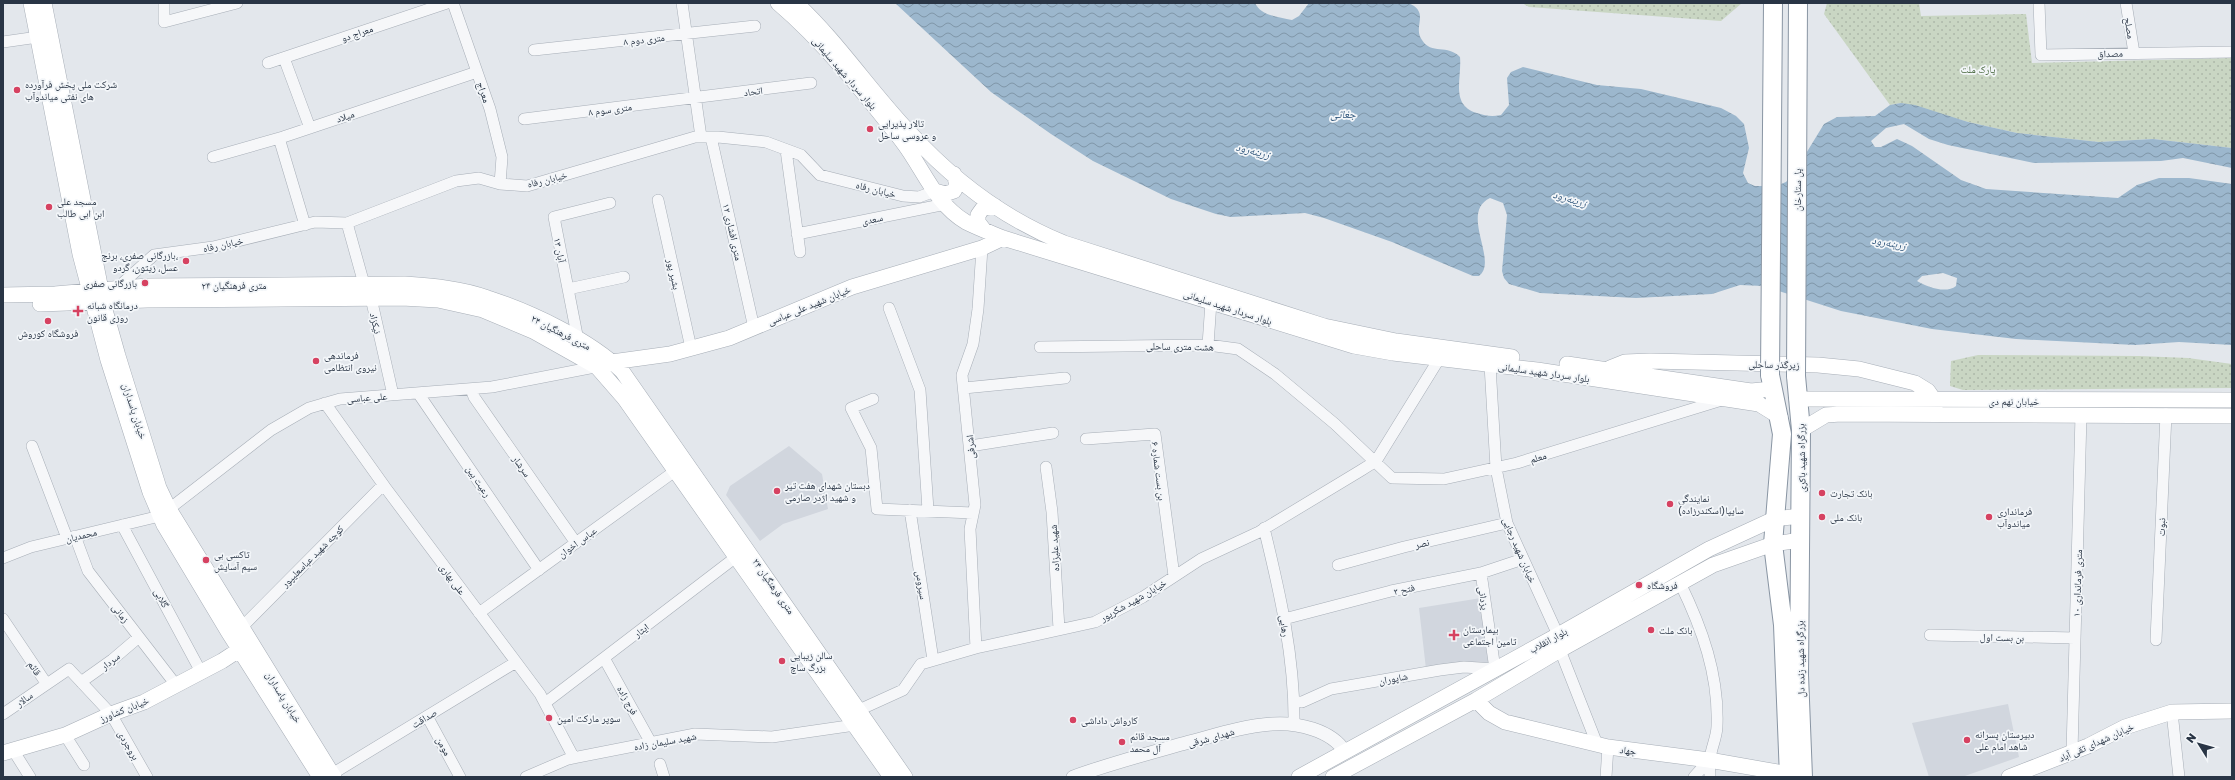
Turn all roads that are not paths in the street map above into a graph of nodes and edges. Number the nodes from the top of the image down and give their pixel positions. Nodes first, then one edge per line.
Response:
1 (31, 3) edge
2 (44, 3) edge
3 (164, 3) edge
4 (237, 3) edge
5 (447, 3) edge
6 (453, 3) edge
7 (682, 3) edge
8 (778, 3) edge
9 (796, 3) edge
10 (1773, 3) edge
11 (1798, 3) edge
12 (2039, 3) edge
13 (2126, 3) edge
14 (754, 26) dead end
15 (686, 34) junction
16 (38, 37) junction
17 (3, 42) edge
18 (534, 50) dead end
19 (2232, 52) edge
20 (2134, 53) junction
21 (284, 58) junction
22 (268, 63) dead end
23 (477, 72) junction
24 (811, 83) dead end
25 (695, 98) junction
26 (524, 119) dead end
27 (310, 128) junction
28 (706, 137) junction
29 (279, 138) junction
30 (786, 150) junction
31 (213, 157) dead end
32 (954, 174) junction
33 (500, 184) junction
34 (935, 191) junction
35 (658, 200) dead end
36 (610, 203) dead end
37 (946, 204) junction
38 (995, 206) junction
39 (347, 222) junction
40 (305, 225) junction
41 (984, 230) junction
42 (798, 234) junction
43 (1003, 238) junction
44 (982, 248) junction
45 (800, 252) dead end
46 (624, 276) dead end
47 (364, 284) junction
48 (116, 289) junction
49 (568, 289) junction
50 (3, 295) edge
51 (97, 297) junction
52 (371, 298) junction
53 (1212, 302) junction
54 (3, 305) edge
55 (889, 308) dead end
56 (754, 328) junction
57 (578, 340) junction
58 (1208, 345) junction
59 (1040, 347) dead end
60 (691, 348) junction
61 (1440, 359) junction
62 (612, 362) junction
63 (1490, 365) junction
64 (597, 367) junction
65 (1606, 370) junction
66 (1796, 376) joint
67 (1065, 378) dead end
68 (1771, 382) junction
69 (964, 388) junction
70 (1692, 388) junction
71 (471, 389) junction
72 (418, 393) junction
73 (393, 395) junction
74 (873, 399) dead end
75 (1725, 399) junction
76 (1797, 399) junction
77 (2232, 400) edge
78 (325, 403) junction
79 (1934, 408) junction
80 (2081, 414) junction
81 (2166, 414) junction
82 (2232, 416) edge
83 (1780, 417) junction
84 (1801, 430) junction
85 (1053, 433) dead end
86 (1086, 439) dead end
87 (32, 446) dead end
88 (970, 446) junction
89 (1376, 461) junction
90 (681, 467) junction
91 (1046, 467) dead end
92 (1496, 468) junction
93 (383, 485) junction
94 (910, 510) junction
95 (928, 510) junction
96 (165, 513) junction
97 (973, 513) junction
98 (1801, 516) junction
99 (1774, 519) junction
100 (1507, 523) junction
101 (122, 525) junction
102 (1264, 528) junction
103 (71, 537) junction
104 (1801, 540) junction
105 (576, 543) junction
106 (1773, 544) junction
107 (1709, 549) junction
108 (736, 557) junction
109 (3, 558) edge
110 (1523, 559) junction
111 (1338, 565) dead end
112 (1713, 565) junction
113 (539, 570) junction
114 (1481, 573) junction
115 (1174, 576) junction
116 (1680, 583) junction
117 (479, 613) junction
118 (1284, 619) junction
119 (4, 622) edge
120 (241, 628) junction
121 (1059, 629) junction
122 (1558, 635) junction
123 (1930, 635) dead end
124 (139, 637) junction
125 (2075, 638) junction
126 (2156, 640) dead end
127 (245, 646) junction
128 (976, 648) junction
129 (1560, 650) junction
130 (604, 658) junction
131 (933, 660) junction
132 (516, 662) junction
133 (1495, 669) junction
134 (201, 672) junction
135 (81, 682) junction
136 (46, 683) junction
137 (176, 685) junction
138 (1476, 700) junction
139 (1294, 701) junction
140 (545, 703) junction
141 (859, 710) junction
142 (2232, 711) edge
143 (2172, 712) junction
144 (3, 714) edge
145 (111, 714) junction
146 (427, 716) junction
147 (855, 726) junction
148 (1294, 726) junction
149 (65, 735) junction
150 (651, 743) junction
151 (1602, 745) junction
152 (8, 752) edge
153 (1345, 752) junction
154 (2072, 752) junction
155 (574, 758) junction
156 (1709, 760) junction
157 (660, 764) dead end
158 (84, 765) dead end
159 (1354, 766) junction
160 (328, 776) edge
161 (1794, 776) edge
162 (30, 777) edge
163 (147, 777) edge
164 (460, 777) edge
165 (526, 777) edge
166 (664, 777) edge
167 (890, 777) edge
168 (905, 777) edge
169 (1073, 777) edge
170 (1299, 777) edge
171 (1333, 777) edge
172 (1606, 777) edge
173 (1694, 777) edge
174 (1710, 777) edge
175 (2009, 777) edge
176 (2179, 777) edge

1 - 16 main road, خیابان پاسداران
2 - 51 main road, خیابان پاسداران
3 - 4 street
5 - 21 street, معراج دو
6 - 23 street, معراج
7 - 15 street, ۱۲ متری افشاری
8 - 34 main road, بلوار سردار شهید سلیمانی
9 - 32 main road, بلوار سردار شهید سلیمانی
10 - 68 highway, bridge
11 - 66 highway, پل ستارخان, bridge
12 - 20 street, مصداق
13 - 20 street, مصلح
14 - 15 street, ۸ متری دوم
15 - 18 street, ۸ متری دوم
15 - 25 street, ۱۲ متری افشاری
16 - 17 street
16 - 51 main road, خیابان پاسداران
19 - 20 street, مصداق
21 - 22 street, معراج دو
21 - 27 street
23 - 27 street, میلاد
23 - 33 street, معراج
24 - 25 street, اتحاد
25 - 26 street, ۸ متری سوم
25 - 28 street, ۱۲ متری افشاری
27 - 29 street, میلاد
28 - 30 street, خیابان رفاه
28 - 33 street, خیابان رفاه
28 - 56 street, ۱۲ متری افشاری
29 - 31 street, میلاد
29 - 40 street
30 - 34 street, خیابان رفاه
30 - 42 street
32 - 34 main road
32 - 38 main road, بلوار سردار شهید سلیمانی
33 - 39 street, خیابان رفاه
34 - 37 main road, بلوار سردار شهید سلیمانی
35 - 60 street, بشیر پور
36 - 49 street, ۱۳ آبان
37 - 41 main road, بلوار سردار شهید سلیمانی
37 - 42 street, سعدی
38 - 41 main road
38 - 65 main road, بلوار سردار شهید سلیمانی
39 - 40 street, خیابان رفاه
39 - 47 street
40 - 48 street, خیابان رفاه
41 - 43 main road, بلوار سردار شهید سلیمانی
42 - 45 street
43 - 44 main road, خیابان شهید علی عباسی
43 - 53 main road, بلوار سردار شهید سلیمانی
44 - 56 main road, خیابان شهید علی عباسی
44 - 69 street, اشرفی
46 - 49 street
47 - 48 main road, ۲۴ متری فرهنگیان
47 - 57 main road, ۲۴ متری فرهنگیان
48 - 51 main road, ۲۴ متری فرهنگیان
49 - 57 street, ۱۳ آبان
50 - 51 main road, ۲۴ متری فرهنگیان
51 - 52 main road, ۲۴ متری فرهنگیان
51 - 54 main road, ۲۴ متری فرهنگیان
51 - 96 main road, خیابان پاسداران
52 - 64 main road, ۲۴ متری فرهنگیان
52 - 73 street, نیکزاد
53 - 58 street
53 - 61 main road, بلوار سردار شهید سلیمانی
55 - 95 street
56 - 60 main road, خیابان شهید علی عباسی
57 - 62 main road, ۲۴ متری فرهنگیان
58 - 59 street, هشت متری ساحلی
58 - 89 street, هشت متری ساحلی
60 - 62 main road, خیابان شهید علی عباسی
61 - 63 main road, بلوار سردار شهید سلیمانی
61 - 89 street
62 - 64 street, علی عباسی
62 - 90 main road, ۲۴ متری فرهنگیان
63 - 70 main road, بلوار سردار شهید سلیمانی
63 - 92 street, خیابان شهید رجایی
64 - 71 street, علی عباسی
64 - 90 main road, ۲۴ متری فرهنگیان
65 - 70 main road, بلوار سردار شهید سلیمانی
65 - 79 main road, زیرگذر ساحلی
66 - 76 highway, بزرگراه شهید باکری
67 - 69 street
68 - 70 main road, بلوار سردار شهید سلیمانی
68 - 83 highway, بزرگراه شهید باکری
69 - 88 street, اشرفی
70 - 75 main road, بلوار سردار شهید سلیمانی
71 - 72 street, علی عباسی
71 - 105 street, سرشار
72 - 73 street, علی عباسی
72 - 113 street, رعیت بین
73 - 78 street, علی عباسی
74 - 94 street
75 - 83 main road, بلوار سردار شهید سلیمانی
75 - 92 street, معلم
76 - 79 main road, خیابان نهم دی
76 - 84 highway, بزرگراه شهید باکری
77 - 79 main road, خیابان نهم دی
78 - 93 street, علی بهاری
78 - 96 street, علی عباسی
79 - 80 main road, خیابان نهم دی
79 - 84 main road, خیابان نهم دی
80 - 81 main road, خیابان نهم دی
80 - 125 street, ۱۰ متری فرمانداری
81 - 82 main road, خیابان نهم دی
81 - 126 street, نبوت
83 - 99 highway, بزرگراه شهید باکری
84 - 98 highway, بزرگراه شهید باکری
85 - 88 street
86 - 115 street, بن بست شماره ۶
87 - 103 street, زمانی
88 - 97 street, اشرفی
89 - 92 street, معلم
89 - 102 street, خیابان شهید شکرپور
90 - 105 street, عباس اخوان
90 - 108 main road, ۲۴ متری فرهنگیان
90 - 141 main road, ۲۴ متری فرهنگیان
91 - 121 street, شهید علیزاده
92 - 100 street, خیابان شهید رجایی
93 - 117 street, علی بهاری
93 - 120 street, کوچه شهید عباسعلیپور
94 - 95 street
94 - 131 street, سیروس
95 - 97 street
96 - 101 street, محمدیان
96 - 120 main road, خیابان پاسداران
96 - 127 main road, خیابان پاسداران
97 - 128 street, اشرفی
98 - 99 main road, بلوار انقلاب
98 - 104 highway, بزرگراه شهید باکری
99 - 106 highway, بزرگراه شهید زنده دل
99 - 107 main road, بلوار انقلاب
100 - 110 street, خیابان شهید رجایی
100 - 111 street, نصر
101 - 103 street, محمدیان
101 - 134 street, گلابی
102 - 115 street, خیابان شهید شکرپور
102 - 118 street, رهایی
103 - 109 street, محمدیان
103 - 124 street, زمانی
104 - 106 main road, بلوار انقلاب
104 - 161 highway, بزرگراه شهید زنده دل
105 - 113 street, عباس اخوان
106 - 112 main road, بلوار انقلاب
106 - 161 highway, بزرگراه شهید زنده دل
107 - 112 main road
107 - 122 main road, بلوار انقلاب
108 - 130 street, ایثار
108 - 147 main road, ۲۴ متری فرهنگیان
110 - 114 street, فتح ۲
110 - 122 street, خیابان شهید رجایی
112 - 116 main road, بلوار انقلاب
113 - 117 street, عباس اخوان
114 - 118 street, فتح ۲
114 - 133 street, یزدانی
115 - 121 street, خیابان شهید شکرپور
116 - 129 main road, بلوار انقلاب
116 - 156 street
117 - 132 street, علی بهاری
118 - 139 street, رهایی
119 - 136 street, قائم
120 - 127 main road, خیابان پاسداران
121 - 128 street, خیابان شهید شکرپور
122 - 133 main road, بلوار انقلاب
123 - 125 street, بن بست اول
124 - 135 street, سردار
124 - 137 street, زمانی
125 - 154 street, ۱۰ متری فرمانداری
127 - 134 main road, خیابان کشاورز
127 - 160 main road
128 - 131 street, خیابان شهید شکرپور
129 - 138 main road, بلوار انقلاب
129 - 151 street
130 - 140 street, ایثار
130 - 150 street, فرج زاده
131 - 141 street, خیابان شهید شکرپور
132 - 140 street, علی بهاری
132 - 146 street, صداقت
133 - 139 street, شاپوران
133 - 153 main road, بلوار انقلاب
134 - 137 main road, خیابان کشاورز
135 - 136 street, قائم
135 - 145 street, قائم
136 - 144 street, سالار
137 - 145 main road, خیابان کشاورز
138 - 151 main road, جهاد
138 - 159 main road, بلوار انقلاب
139 - 148 street, رهایی
140 - 155 street, علی بهاری
141 - 168 main road, ۲۴ متری فرهنگیان
142 - 143 main road, خیابان شهدای تقی آباد
143 - 154 main road, خیابان شهدای تقی آباد
143 - 176 street
145 - 149 main road, خیابان کشاورز
145 - 163 street, بروجردی
146 - 160 street, صداقت
146 - 164 street, مومن
147 - 150 street, شهید سلیمان زاده
147 - 167 main road, ۲۴ متری فرهنگیان
148 - 153 street, شهدای شرقی
148 - 169 street, شهدای شرقی
149 - 152 main road, خیابان کشاورز
149 - 158 street
150 - 155 street, شهید سلیمان زاده
151 - 156 main road, جهاد
151 - 172 street
152 - 162 street
153 - 159 main road
153 - 170 main road, بلوار انقلاب
154 - 175 main road, خیابان شهدای تقی آباد
155 - 165 street, شهید سلیمان زاده
156 - 161 main road, جهاد
156 - 173 street
156 - 174 street
157 - 166 street
159 - 171 main road, بلوار انقلاب

